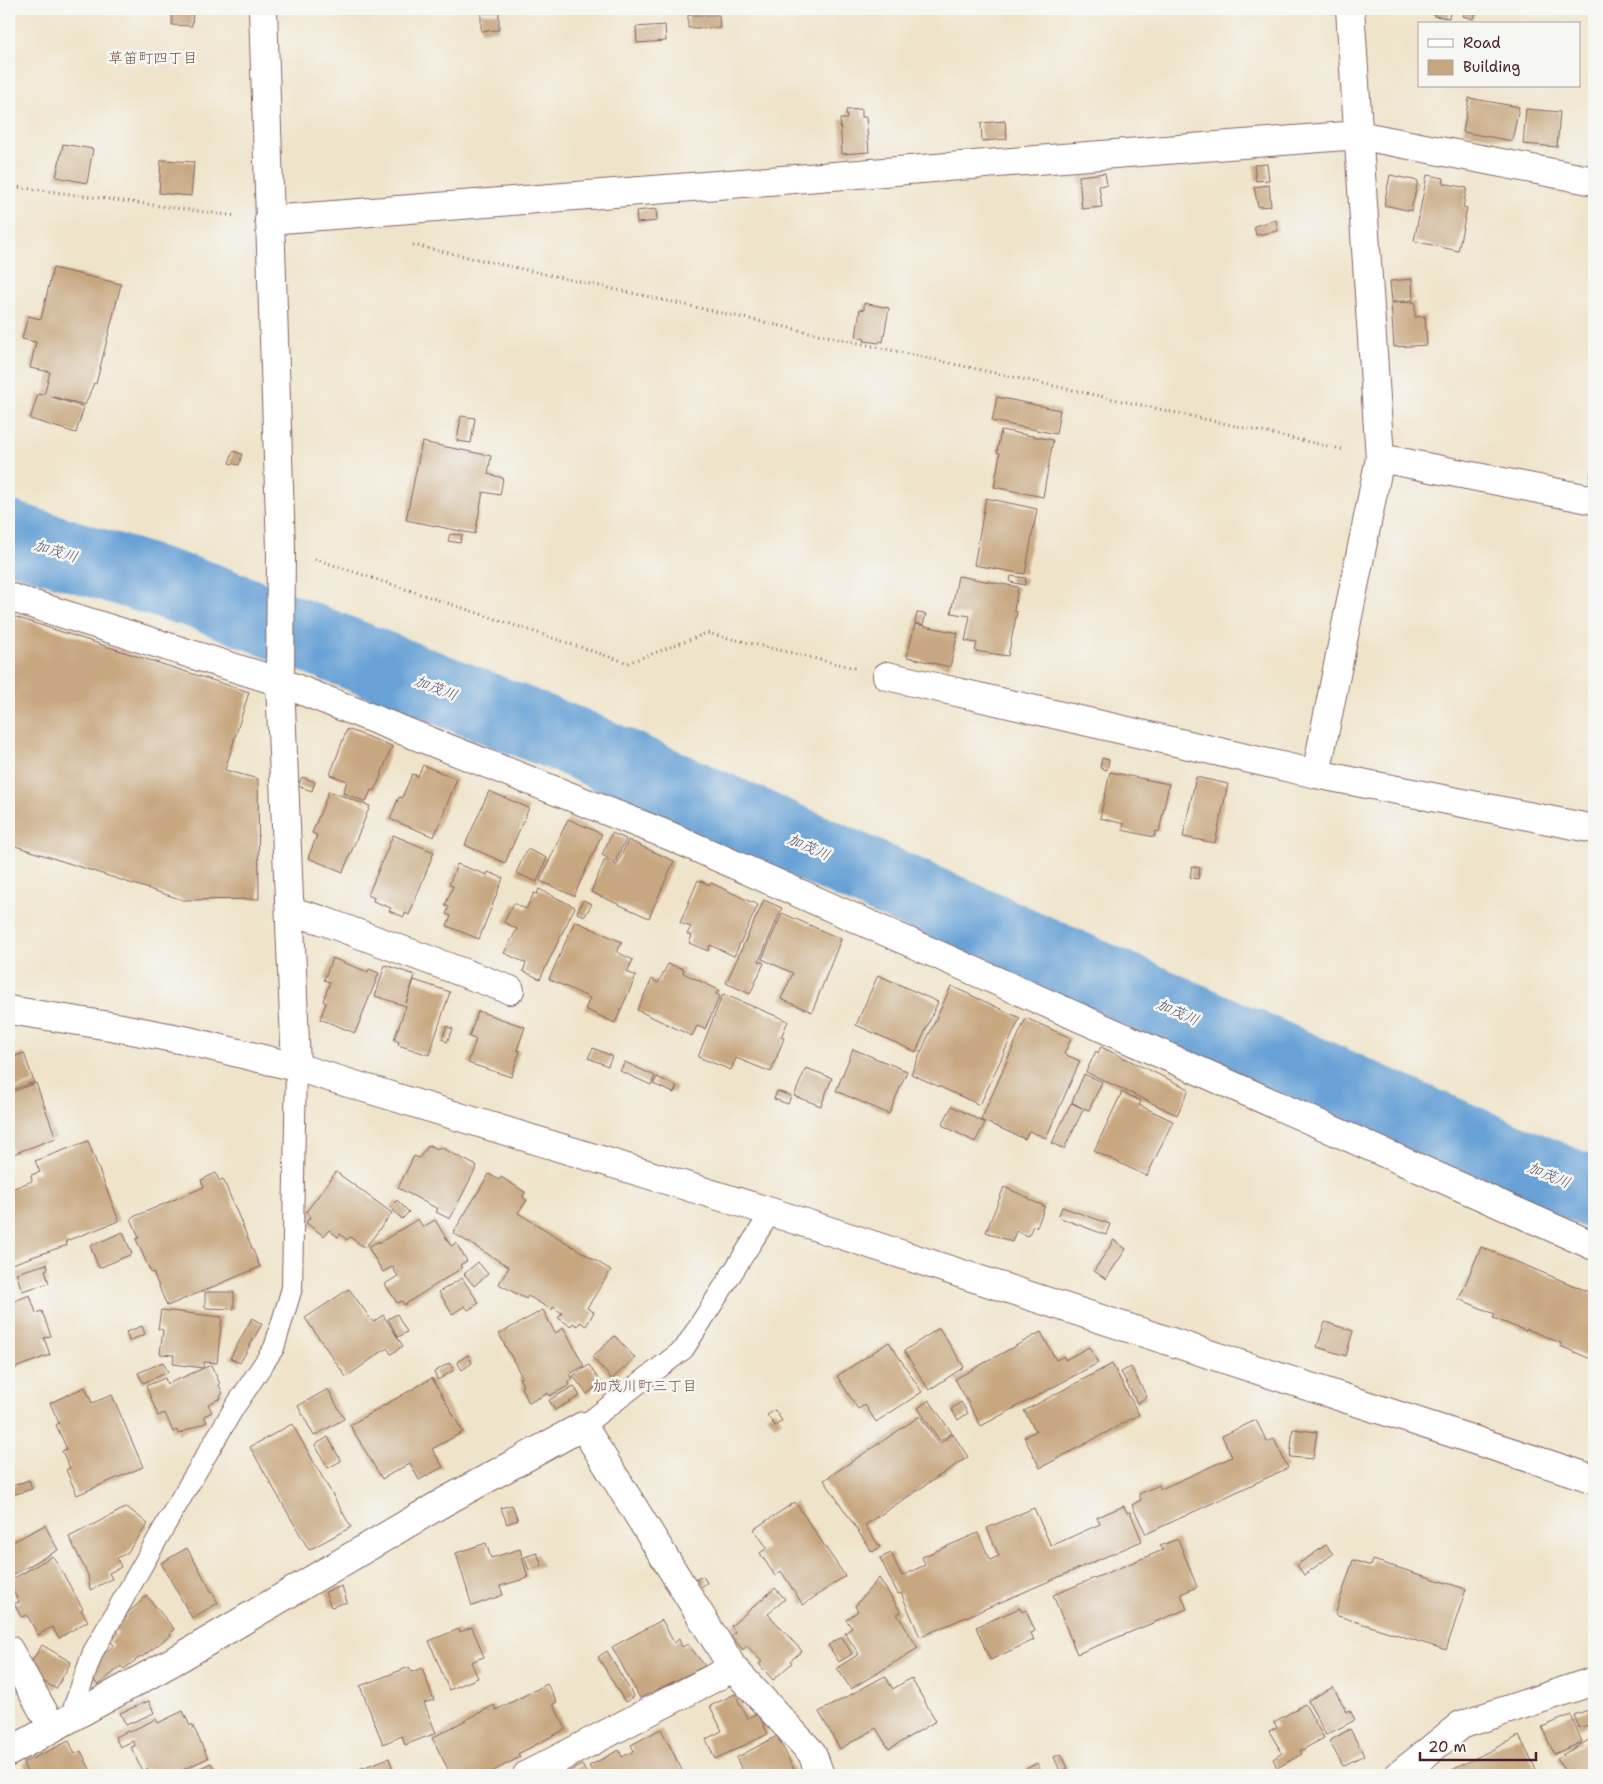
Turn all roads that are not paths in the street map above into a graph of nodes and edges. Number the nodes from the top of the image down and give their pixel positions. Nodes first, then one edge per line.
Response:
1 (262, 9) edge
2 (1350, 9) edge
3 (1358, 135) junction
4 (1594, 181) edge
5 (269, 220) junction
6 (1380, 458) junction
7 (1594, 500) edge
8 (9, 596) edge
9 (887, 676) road end
10 (280, 682) junction
11 (1316, 774) junction
12 (1594, 829) edge
13 (290, 911) junction
14 (510, 990) dead end
15 (9, 1010) edge
16 (296, 1067) junction
17 (771, 1212) junction
18 (1594, 1246) edge
19 (583, 1426) junction
20 (1594, 1479) edge
21 (9, 1650) edge
22 (733, 1668) junction
23 (1594, 1681) edge
24 (61, 1723) junction
25 (9, 1752) edge
26 (527, 1775) edge
27 (820, 1775) edge
28 (1399, 1775) edge

1 - 5 street
2 - 3 street
3 - 4 street
3 - 5 street
3 - 6 street
5 - 10 street
6 - 7 street
6 - 11 street
8 - 10 street
9 - 11 street
10 - 13 street
10 - 18 street
11 - 12 street
13 - 14 street
13 - 16 street
15 - 16 street
16 - 17 street
16 - 24 lane
17 - 19 lane
17 - 20 street
19 - 22 street
19 - 24 street
21 - 24 street
22 - 26 street
22 - 27 street
23 - 28 street
24 - 25 street

